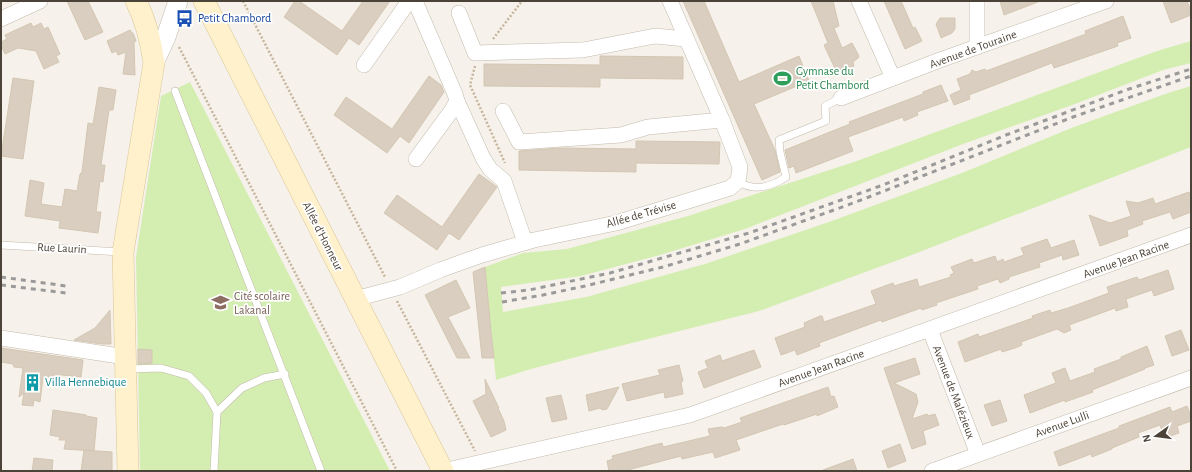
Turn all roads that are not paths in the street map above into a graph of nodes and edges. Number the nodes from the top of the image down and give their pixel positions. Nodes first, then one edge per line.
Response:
1 (40, 1) edge
2 (136, 1) edge
3 (178, 1) edge
4 (204, 1) edge
5 (409, 1) edge
6 (415, 1) edge
7 (670, 1) edge
8 (859, 1) edge
9 (977, 1) edge
10 (1106, 1) edge
11 (459, 13) dead end
12 (1, 19) edge
13 (686, 39) junction
14 (977, 47) junction
15 (154, 63) junction
16 (364, 65) dead end
17 (893, 78) junction
18 (175, 91) dead end
19 (841, 98) joint
20 (456, 101) junction
21 (502, 111) dead end
22 (722, 120) junction
23 (416, 159) dead end
24 (734, 185) junction
25 (1191, 236) edge
26 (525, 242) junction
27 (1, 245) edge
28 (123, 252) junction
29 (355, 299) junction
30 (930, 330) junction
31 (1, 338) edge
32 (126, 363) junction
33 (285, 374) junction
34 (1191, 378) edge
35 (217, 412) junction
36 (978, 454) junction
37 (215, 470) edge
38 (128, 471) edge
39 (322, 471) edge
40 (443, 471) edge
41 (932, 471) edge

1 - 12 street
2 - 15 main road
3 - 15 street
4 - 29 main road, Allée d'Honneur
5 - 16 street
6 - 20 street
7 - 13 street
8 - 17 street
9 - 14 street
10 - 14 street, Avenue de Touraine
11 - 13 street
13 - 22 street
14 - 17 street, Avenue de Touraine
15 - 28 main road
17 - 19 street, Avenue de Touraine
18 - 33 lane
19 - 24 lane
20 - 23 street
20 - 26 street
21 - 22 street
22 - 24 street
24 - 26 street, Allée de Trévise
25 - 30 street, Avenue Jean Racine
26 - 29 street, Allée de Trévise
27 - 28 lane, Rue Laurin
28 - 32 main road
29 - 40 main road, Allée d'Honneur
30 - 36 street, Avenue de Malézieux
30 - 40 street, Avenue Jean Racine
31 - 32 street
32 - 35 lane
32 - 38 main road
33 - 35 lane
33 - 39 lane
34 - 36 street, Avenue Lulli
35 - 37 lane
36 - 41 street, Avenue Lulli

